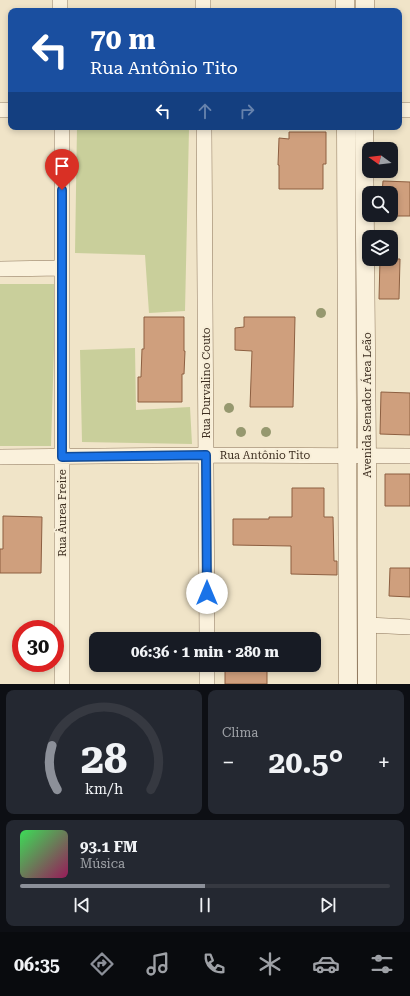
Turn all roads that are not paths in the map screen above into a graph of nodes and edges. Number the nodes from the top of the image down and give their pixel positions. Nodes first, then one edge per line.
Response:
1 (62, 130) edge
2 (204, 130) edge
3 (346, 130) edge
4 (364, 130) edge
5 (62, 268) junction
6 (0, 269) edge
7 (206, 455) junction
8 (347, 455) junction
9 (367, 456) junction
10 (410, 456) edge
11 (0, 457) edge
12 (62, 457) junction
13 (367, 625) junction
14 (410, 627) edge
15 (207, 632) edge
16 (207, 672) edge
17 (62, 684) edge
18 (207, 684) edge
19 (348, 684) edge
20 (367, 684) edge

1 - 5 street, Rua Àurea Freire
2 - 7 street, Rua Durvalino Couto
3 - 8 street, Avenida Senador Área Leão
4 - 9 street, Avenida Senador Área Leão
5 - 6 street
5 - 12 street, Rua Àurea Freire
7 - 8 street, Rua Antônio Tito
7 - 12 street, Rua Antônio Tito
7 - 15 street, Rua Durvalino Couto
8 - 9 street, Rua Antônio Tito
8 - 19 street, Avenida Senador Área Leão
9 - 10 street, Rua Antônio Tito
9 - 13 street, Avenida Senador Área Leão
11 - 12 street, Rua Antônio Tito
12 - 17 street, Rua Àurea Freire
13 - 14 street
13 - 20 street, Avenida Senador Área Leão
16 - 18 street

